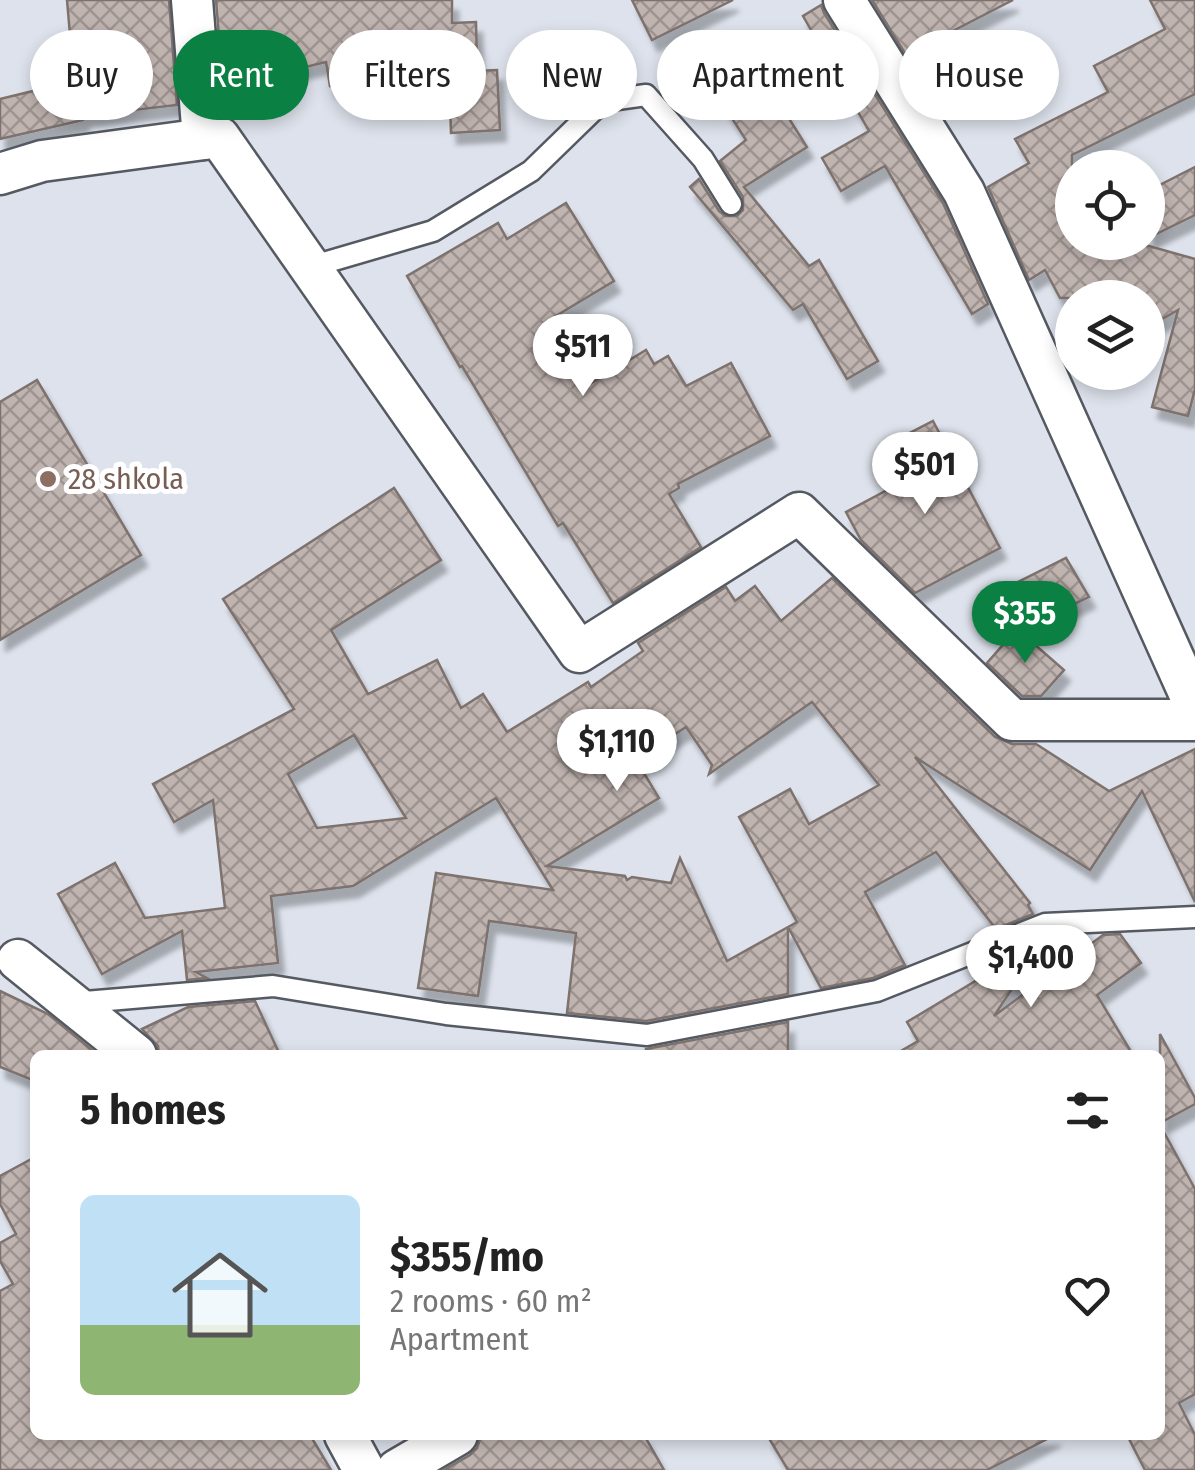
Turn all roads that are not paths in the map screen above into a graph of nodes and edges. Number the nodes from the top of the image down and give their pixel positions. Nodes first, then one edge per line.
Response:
1 (192, 0) edge
2 (844, 0) edge
3 (203, 139) junction
4 (0, 174) edge
5 (731, 204) dead end
6 (310, 266) junction
7 (1195, 706) edge
8 (1195, 720) edge
9 (1195, 918) edge
10 (9, 956) edge
11 (73, 1003) junction
12 (130, 1050) edge
13 (348, 1440) edge
14 (448, 1440) edge
15 (364, 1470) edge
16 (396, 1470) edge

1 - 3 street
2 - 7 street
3 - 4 street
3 - 6 street
5 - 6 lane
6 - 8 street
9 - 11 lane
10 - 11 street
11 - 12 street
13 - 15 street
14 - 16 street

